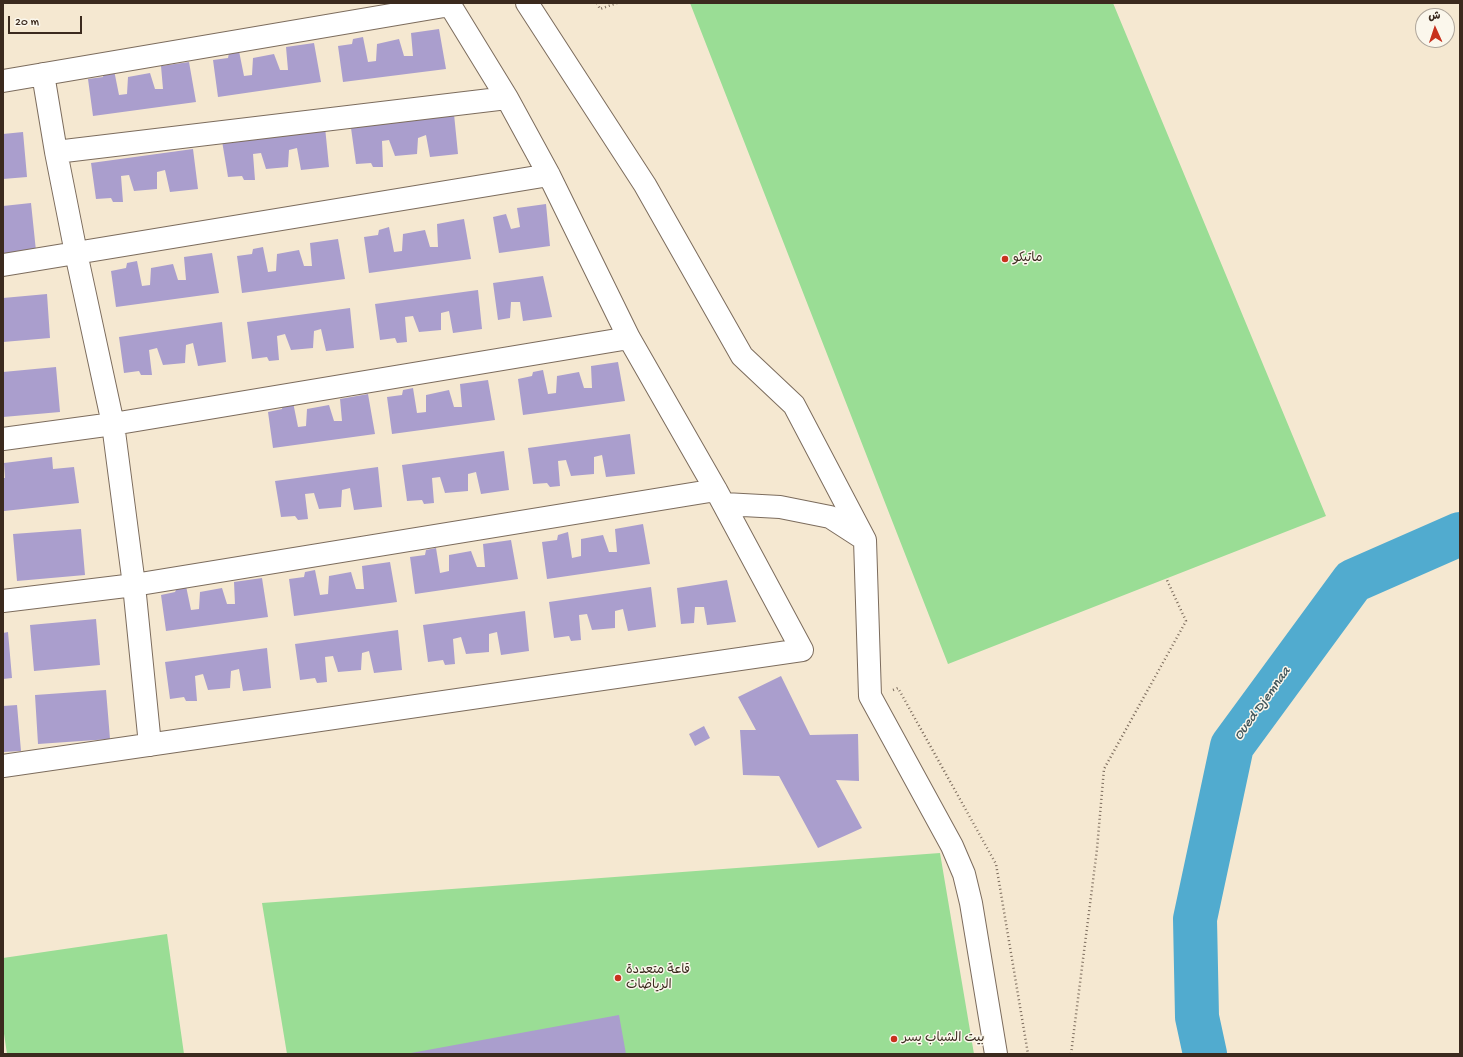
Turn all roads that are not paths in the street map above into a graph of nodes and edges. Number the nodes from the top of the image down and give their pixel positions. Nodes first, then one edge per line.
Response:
1 (527, 3) edge
2 (43, 74) junction
3 (3, 81) edge
4 (507, 98) junction
5 (56, 152) junction
6 (549, 175) junction
7 (76, 253) junction
8 (3, 265) edge
9 (629, 338) junction
10 (113, 424) junction
11 (3, 439) edge
12 (720, 497) junction
13 (865, 540) junction
14 (134, 586) junction
15 (3, 601) edge
16 (150, 745) junction
17 (3, 766) edge
18 (996, 1054) edge

1 - 13 street
2 - 3 street
2 - 4 street
2 - 5 street
4 - 5 street
4 - 6 street
5 - 7 street
6 - 7 street
6 - 9 street
7 - 8 street
7 - 10 street
9 - 10 street
9 - 12 street
10 - 11 street
10 - 14 street
12 - 13 street
12 - 14 street
12 - 16 street
13 - 18 street
14 - 15 street
14 - 16 street
16 - 17 street

